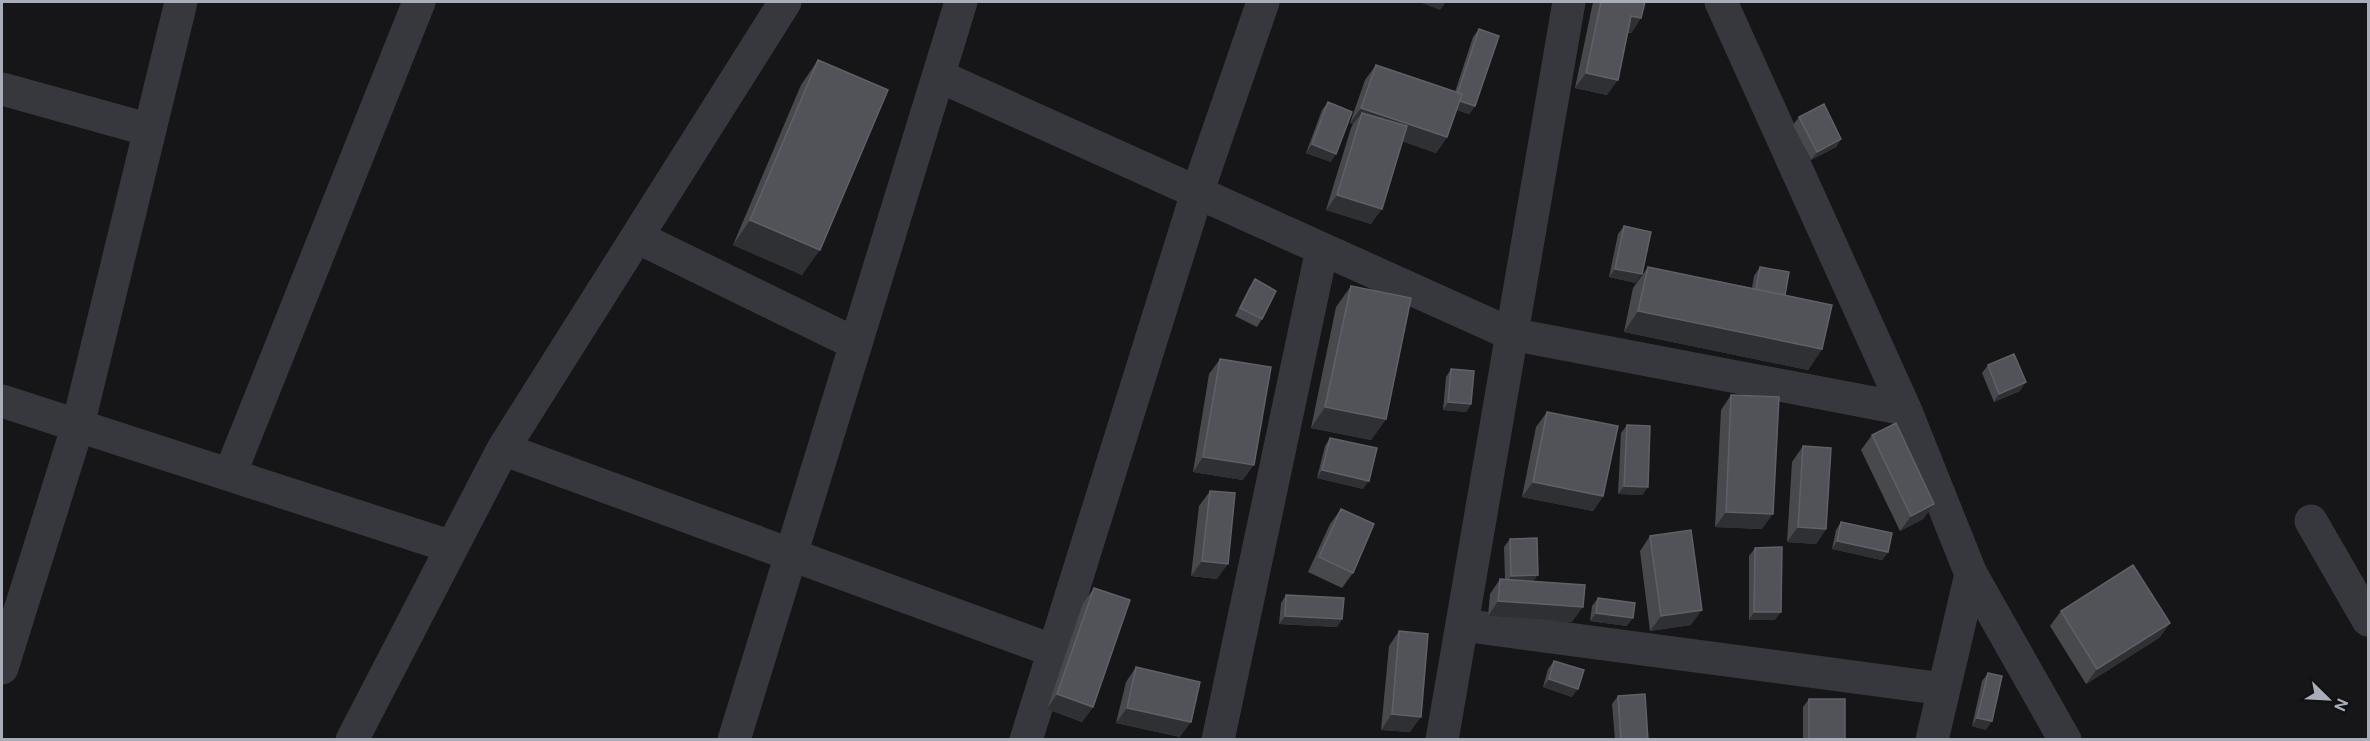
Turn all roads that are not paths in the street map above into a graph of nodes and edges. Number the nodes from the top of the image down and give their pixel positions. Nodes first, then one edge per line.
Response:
1 (181, 2) edge
2 (419, 2) edge
3 (785, 2) edge
4 (961, 2) edge
5 (1263, 2) edge
6 (1569, 2) edge
7 (1721, 2) edge
8 (939, 76) junction
9 (2, 89) edge
10 (150, 130) junction
11 (1197, 193) junction
12 (637, 237) junction
13 (1322, 249) junction
14 (1511, 334) junction
15 (856, 344) junction
16 (2, 400) edge
17 (1905, 409) junction
18 (78, 425) junction
19 (503, 449) junction
20 (230, 474) junction
21 (2311, 521) dead end
22 (452, 547) junction
23 (791, 555) junction
24 (1971, 574) junction
25 (2368, 620) edge
26 (1462, 625) junction
27 (1054, 651) junction
28 (2, 668) edge
29 (1944, 689) junction
30 (352, 740) edge
31 (734, 740) edge
32 (1026, 740) edge
33 (1218, 740) edge
34 (1442, 740) edge
35 (1932, 740) edge
36 (2065, 740) edge

1 - 10 street
2 - 20 street
3 - 12 street
4 - 8 street
5 - 11 street
6 - 14 street
7 - 17 street
8 - 11 street
8 - 15 street
9 - 10 street
10 - 18 street
11 - 13 street
11 - 27 street
12 - 15 street
12 - 19 street
13 - 14 street
13 - 33 street
14 - 17 street
14 - 26 street
15 - 23 street
16 - 18 street
17 - 24 street
18 - 20 street
18 - 28 street
19 - 22 street
19 - 23 street
20 - 22 street
21 - 25 street
22 - 30 street
23 - 27 street
23 - 31 street
24 - 29 street
24 - 36 street
26 - 29 street
26 - 34 street
27 - 32 street
29 - 35 street

